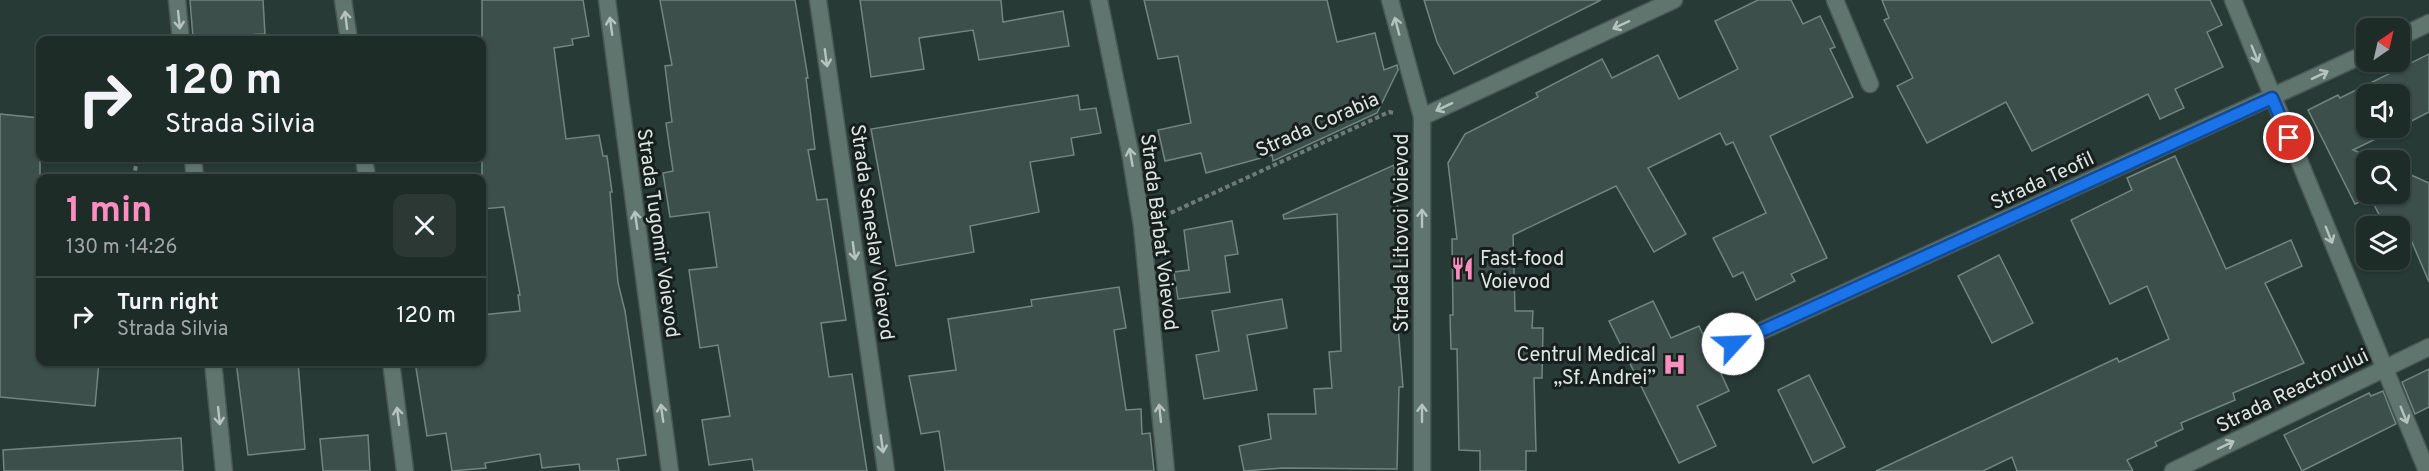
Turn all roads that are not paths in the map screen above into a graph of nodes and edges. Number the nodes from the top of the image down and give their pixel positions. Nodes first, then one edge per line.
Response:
1 (177, 0) edge
2 (343, 0) edge
3 (607, 0) edge
4 (818, 0) edge
5 (1099, 0) edge
6 (1390, 0) edge
7 (1674, 0) edge
8 (1835, 0) edge
9 (2233, 0) edge
10 (2429, 23) edge
11 (2410, 32) edge
12 (181, 36) edge
13 (348, 36) edge
14 (2356, 58) edge
15 (1870, 84) dead end
16 (2272, 98) junction
17 (1422, 117) junction
18 (1733, 344) dead end
19 (2429, 347) edge
20 (213, 366) edge
21 (392, 366) edge
22 (2384, 369) junction
23 (224, 471) edge
24 (405, 471) edge
25 (670, 471) edge
26 (886, 471) edge
27 (1166, 471) edge
28 (1422, 471) edge
29 (2173, 471) edge
30 (2427, 471) edge

1 -> 12 street
13 -> 2 street
25 -> 3 street, Strada Tugomir Voievod
4 -> 26 street, Strada Seneslav Voievod
27 -> 5 street, Strada Bărbat Voievod
17 -> 6 street, Strada Litovoi Voievod
7 -> 17 street
8 - 15 street
9 -> 16 street
10 - 11 street
16 -> 14 street, Strada Teofil
16 - 18 street, Strada Teofil
16 -> 22 street
28 -> 17 street, Strada Litovoi Voievod
19 - 22 street, Strada Reactorului
20 -> 23 street
24 -> 21 street
29 -> 22 street, Strada Reactorului
22 -> 30 street

